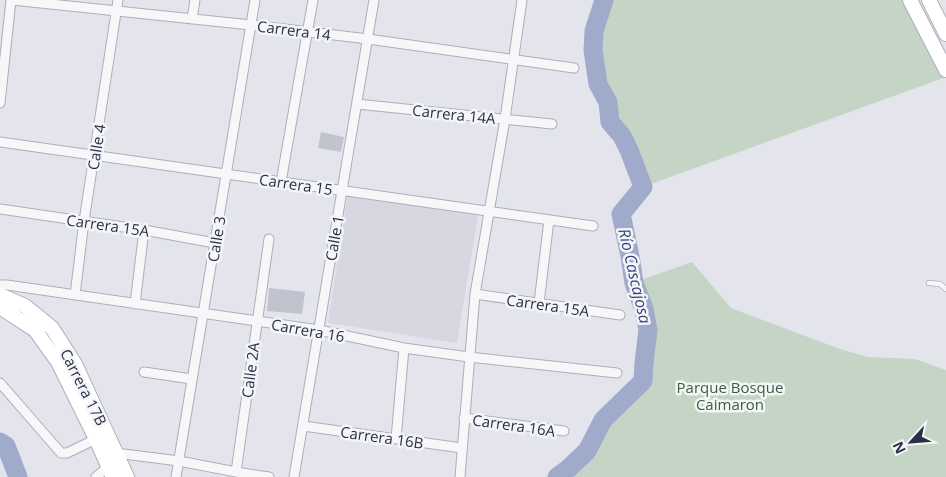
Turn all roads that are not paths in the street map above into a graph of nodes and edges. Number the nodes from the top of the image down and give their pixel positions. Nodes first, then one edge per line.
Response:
1 (12, 0) edge
2 (118, 0) edge
3 (195, 0) edge
4 (255, 0) edge
5 (313, 0) edge
6 (374, 0) edge
7 (522, 0) edge
8 (910, 0) edge
9 (929, 0) edge
10 (117, 11) junction
11 (192, 19) junction
12 (251, 25) junction
13 (307, 32) junction
14 (946, 34) edge
15 (368, 39) junction
16 (513, 59) junction
17 (574, 68) dead end
18 (946, 70) edge
19 (0, 103) edge
20 (357, 104) junction
21 (505, 119) junction
22 (552, 124) dead end
23 (0, 142) edge
24 (95, 156) junction
25 (226, 174) junction
26 (281, 182) junction
27 (342, 191) junction
28 (0, 210) edge
29 (489, 212) junction
30 (549, 220) junction
31 (84, 221) junction
32 (593, 226) dead end
33 (144, 230) junction
34 (268, 239) dead end
35 (215, 243) junction
36 (929, 283) dead end
37 (0, 285) edge
38 (946, 289) edge
39 (75, 294) junction
40 (475, 294) junction
41 (0, 295) edge
42 (539, 303) junction
43 (135, 304) junction
44 (0, 307) edge
45 (203, 314) junction
46 (620, 315) dead end
47 (256, 321) junction
48 (319, 330) junction
49 (404, 348) junction
50 (469, 358) junction
51 (144, 372) dead end
52 (617, 372) dead end
53 (192, 380) junction
54 (0, 382) edge
55 (464, 418) junction
56 (303, 426) junction
57 (564, 431) dead end
58 (96, 439) junction
59 (396, 439) junction
60 (462, 448) junction
61 (179, 461) junction
62 (111, 464) edge
63 (242, 474) edge
64 (96, 477) edge
65 (127, 477) edge
66 (176, 477) edge
67 (269, 477) edge
68 (294, 477) edge
69 (460, 477) edge

1 - 10 street, Carrera 14
1 - 19 street
2 - 10 street, Calle 4
3 - 11 street
4 - 12 street, Calle 3
5 - 13 street
6 - 15 street, Calle 1
7 - 16 street
8 - 18 street
9 - 14 street
10 - 11 street, Carrera 14
10 - 24 street, Calle 4
11 - 12 street, Carrera 14
12 - 13 street, Carrera 14
12 - 25 street, Calle 3
13 - 15 street, Carrera 14
13 - 26 street
15 - 16 street, Carrera 14
15 - 20 street, Calle 1
16 - 17 street, Carrera 14
16 - 21 street
20 - 21 street, Carrera 14A
20 - 27 street, Calle 1
21 - 22 street, Carrera 14A
21 - 29 street
23 - 24 street, Carrera 15
24 - 25 street, Carrera 15
24 - 31 street, Calle 4
25 - 26 street, Carrera 15
25 - 35 street, Calle 3
26 - 27 street, Carrera 15
27 - 29 street, Carrera 15
27 - 48 street, Calle 1
28 - 31 street, Carrera 15A
29 - 30 street, Carrera 15
29 - 40 street
30 - 32 street, Carrera 15
30 - 42 street
31 - 33 street, Carrera 15A
31 - 39 street, Calle 4
33 - 35 street, Carrera 15A
33 - 43 street
34 - 47 street, Calle 2A
35 - 45 street, Calle 3
36 - 38 lane
37 - 39 street, Carrera 16
39 - 43 street, Carrera 16
40 - 42 street, Carrera 15A
40 - 50 street
41 - 62 street, Carrera 17B
42 - 46 street, Carrera 15A
43 - 45 street, Carrera 16
44 - 58 street, Carrera 17B
45 - 47 street, Carrera 16
45 - 53 street, Calle 3
47 - 48 street, Carrera 16
47 - 63 street, Calle 2A
48 - 49 street, Carrera 16
48 - 56 street, Calle 1
49 - 50 street, Carrera 16
49 - 59 street
50 - 52 street, Carrera 16
50 - 55 street
51 - 53 street
53 - 61 street, Calle 3
54 - 58 street
55 - 57 street, Carrera 16A
55 - 60 street
56 - 59 street, Carrera 16B
56 - 68 street, Calle 1
58 - 62 street, Carrera 17B
59 - 60 street, Carrera 16B
60 - 69 street
61 - 62 street
61 - 63 street
61 - 66 street, Calle 3
62 - 64 street
62 - 65 street, Carrera 17B
63 - 67 street

